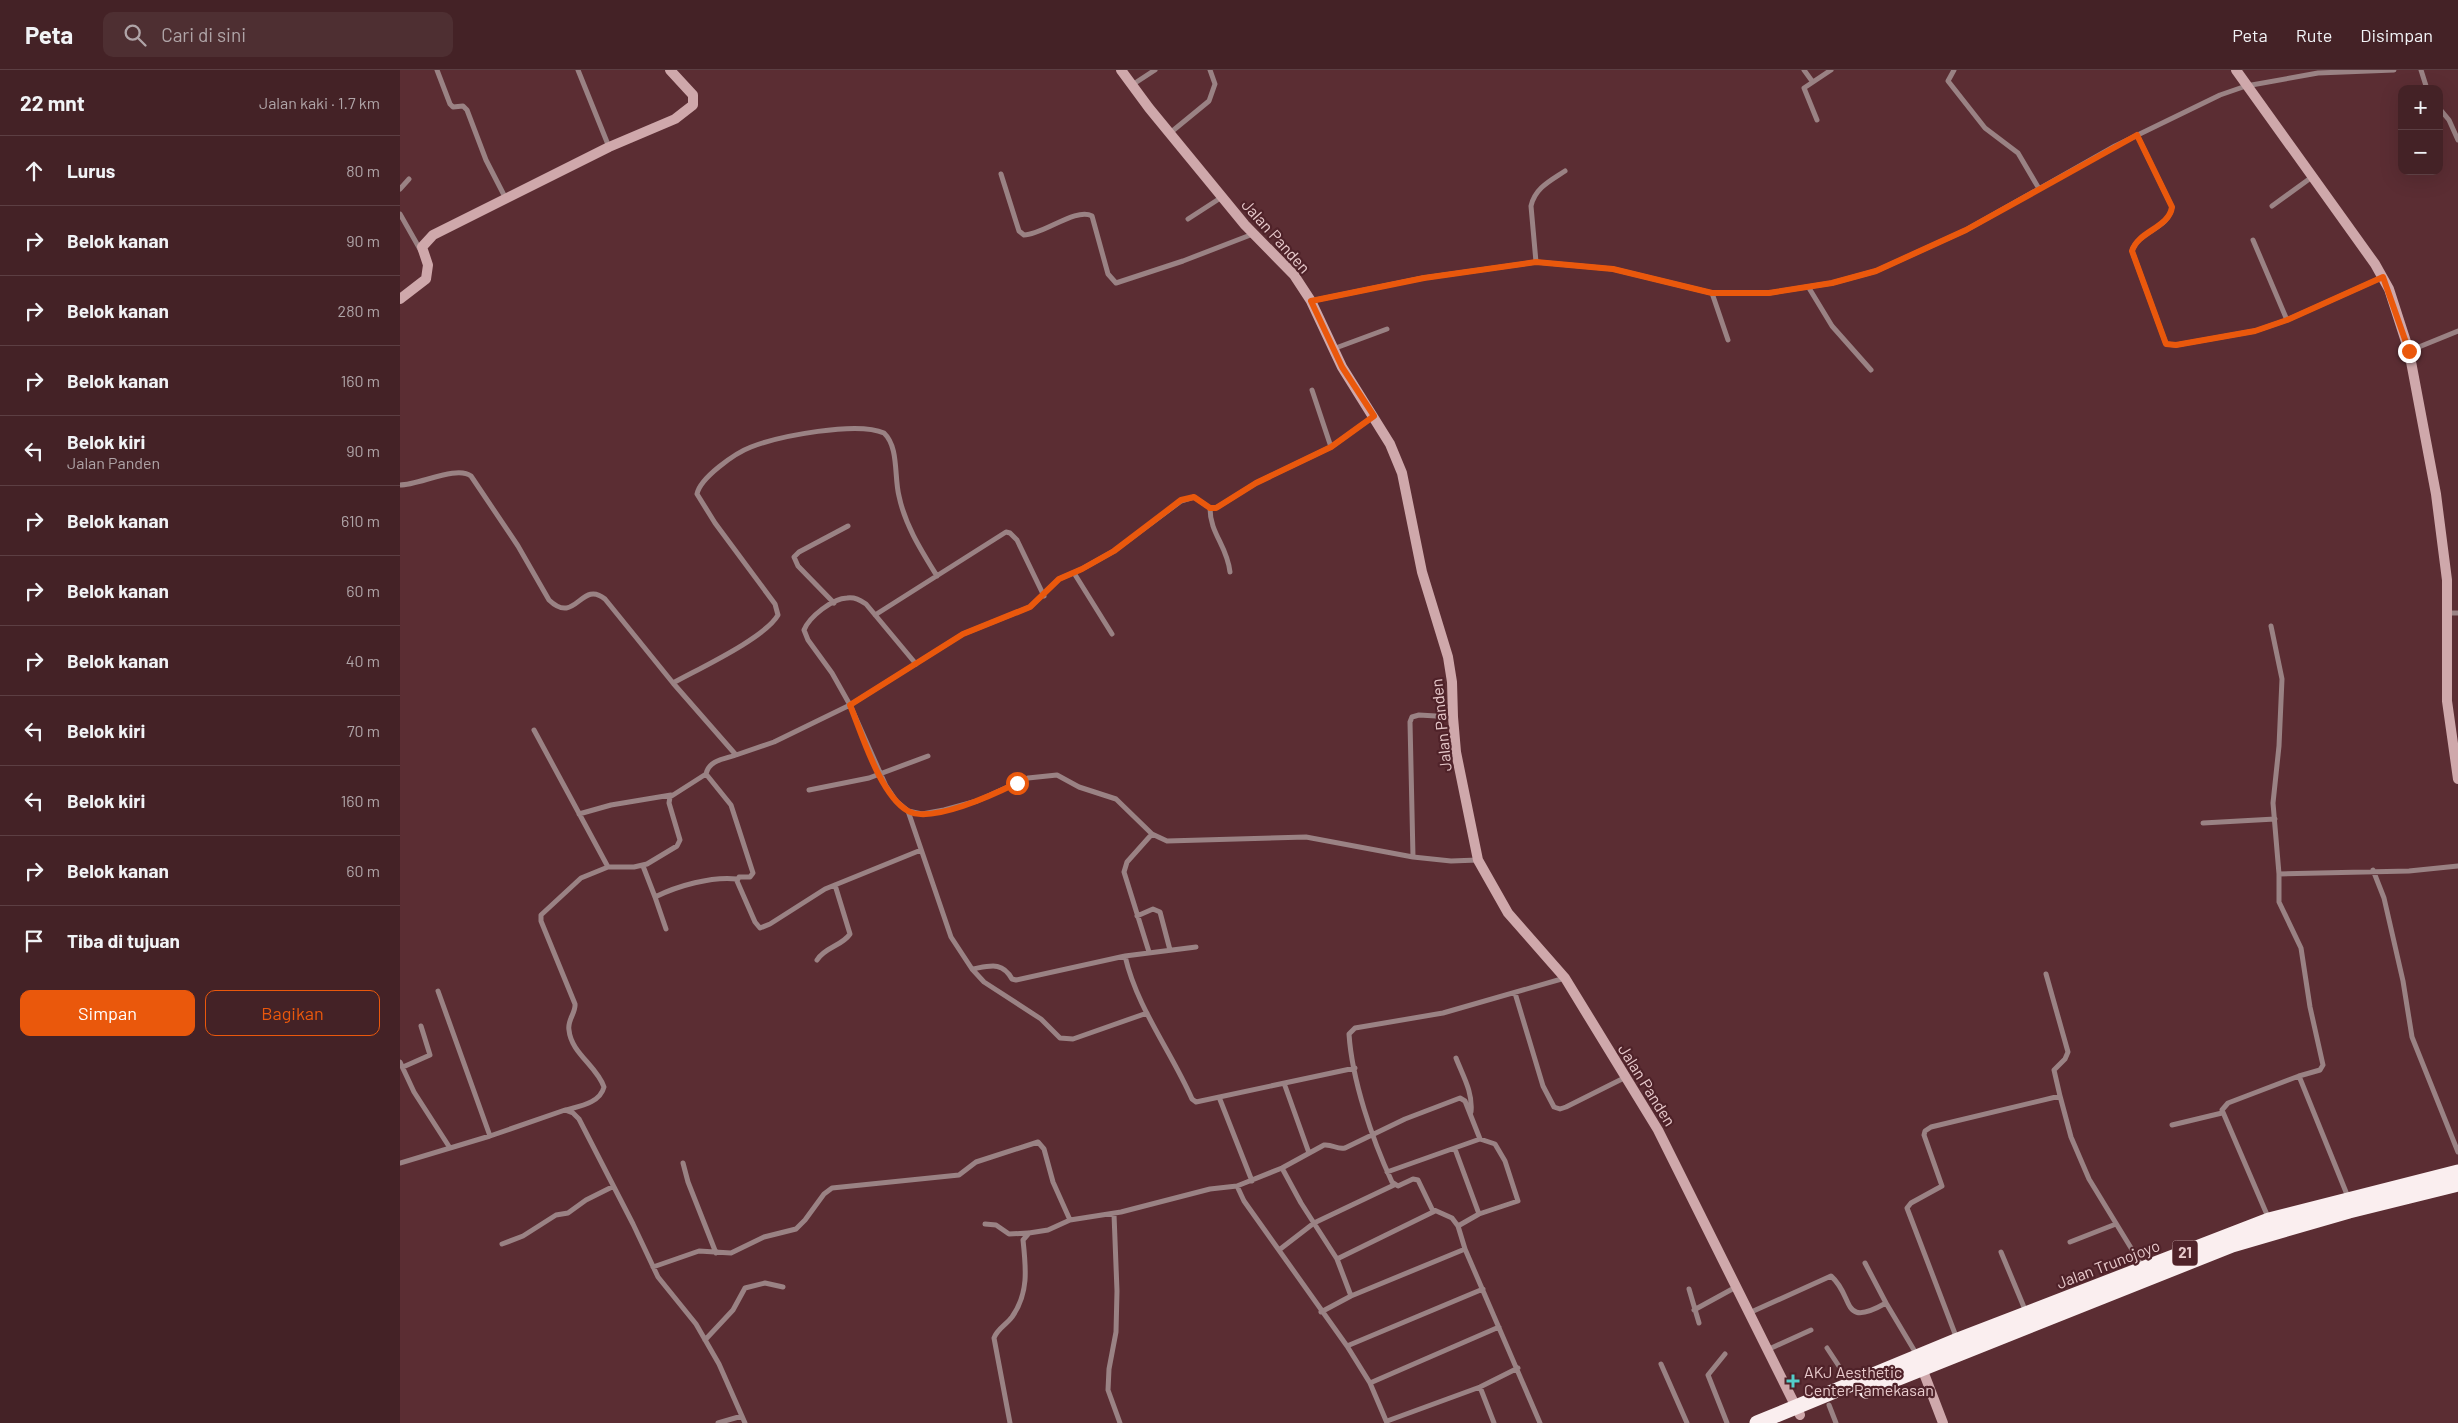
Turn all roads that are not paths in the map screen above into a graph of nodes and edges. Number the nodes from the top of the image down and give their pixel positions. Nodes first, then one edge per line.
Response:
1 (438, 70) edge
2 (578, 70) edge
3 (670, 70) edge
4 (1121, 70) edge
5 (1155, 70) edge
6 (1210, 70) edge
7 (1804, 70) edge
8 (1831, 70) edge
9 (1954, 70) edge
10 (2236, 70) edge
11 (2394, 70) edge
12 (2421, 70) edge
13 (1812, 81) junction
14 (1132, 85) junction
15 (2426, 85) edge
16 (2246, 86) junction
17 (2443, 113) edge
18 (1818, 120) dead end
19 (1170, 132) junction
20 (2137, 135) junction
21 (2458, 140) edge
22 (609, 147) junction
23 (1565, 171) dead end
24 (1001, 174) dead end
25 (2312, 177) junction
26 (409, 179) dead end
27 (2038, 188) junction
28 (400, 189) edge
29 (1222, 197) junction
30 (506, 200) junction
31 (2272, 206) dead end
32 (400, 214) edge
33 (1188, 220) dead end
34 (1253, 234) junction
35 (2253, 240) dead end
36 (422, 253) junction
37 (1536, 262) junction
38 (2383, 277) junction
39 (1809, 288) junction
40 (1712, 293) junction
41 (400, 299) edge
42 (1311, 301) junction
43 (2287, 320) junction
44 (1387, 330) dead end
45 (2458, 331) edge
46 (1728, 340) dead end
47 (1334, 349) junction
48 (2409, 351) junction
49 (1871, 370) dead end
50 (1312, 390) dead end
51 (1374, 416) junction
52 (1331, 447) junction
53 (400, 485) edge
54 (1210, 508) junction
55 (848, 526) dead end
56 (1230, 572) dead end
57 (1074, 573) junction
58 (937, 576) junction
59 (1044, 596) junction
60 (834, 603) junction
61 (2453, 613) edge
62 (875, 615) junction
63 (2271, 626) dead end
64 (1112, 634) dead end
65 (916, 664) junction
66 (673, 683) junction
67 (850, 705) junction
68 (1453, 717) junction
69 (534, 730) dead end
70 (736, 755) junction
71 (928, 756) dead end
72 (706, 774) junction
73 (879, 774) junction
74 (2458, 779) edge
75 (809, 790) dead end
76 (671, 795) junction
77 (908, 811) junction
78 (579, 814) junction
79 (2275, 818) junction
80 (2203, 823) dead end
81 (1152, 834) junction
82 (920, 850) junction
83 (1412, 857) junction
84 (1478, 860) junction
85 (643, 866) junction
86 (2458, 866) edge
87 (608, 867) junction
88 (2373, 870) junction
89 (2279, 874) junction
90 (737, 879) junction
91 (835, 885) junction
92 (655, 897) junction
93 (1137, 916) junction
94 (666, 929) dead end
95 (1196, 947) dead end
96 (1170, 950) junction
97 (1149, 952) junction
98 (1125, 956) junction
99 (817, 960) dead end
100 (972, 969) junction
101 (2046, 974) dead end
102 (1565, 978) junction
103 (438, 991) dead end
104 (1515, 993) junction
105 (1147, 1013) junction
106 (421, 1026) dead end
107 (1456, 1058) dead end
108 (400, 1062) edge
109 (403, 1067) junction
110 (1356, 1068) junction
111 (2299, 1076) junction
112 (1626, 1077) junction
113 (1284, 1083) junction
114 (2060, 1096) junction
115 (1219, 1097) junction
116 (565, 1110) junction
117 (2222, 1113) junction
118 (1471, 1116) junction
119 (2172, 1125) dead end
120 (1372, 1135) junction
121 (490, 1136) junction
122 (1480, 1139) junction
123 (450, 1148) junction
124 (1455, 1148) junction
125 (2458, 1152) edge
126 (1309, 1153) junction
127 (400, 1163) edge
128 (683, 1164) dead end
129 (1282, 1168) junction
130 (1388, 1172) junction
131 (2458, 1172) edge
132 (1252, 1181) junction
133 (2458, 1184) edge
134 (1394, 1185) junction
135 (1237, 1186) junction
136 (612, 1187) junction
137 (2350, 1200) junction
138 (1435, 1211) junction
139 (1114, 1214) junction
140 (1479, 1214) junction
141 (1070, 1220) junction
142 (2269, 1220) junction
143 (1314, 1223) junction
144 (985, 1224) dead end
145 (2116, 1224) junction
146 (1458, 1226) junction
147 (1029, 1233) junction
148 (2070, 1242) dead end
149 (502, 1244) dead end
150 (1465, 1249) junction
151 (1279, 1250) junction
152 (2001, 1252) dead end
153 (716, 1253) junction
154 (1337, 1258) junction
155 (1865, 1263) dead end
156 (653, 1267) junction
157 (2144, 1269) junction
158 (783, 1287) dead end
159 (1736, 1287) junction
160 (1482, 1289) junction
161 (1689, 1289) dead end
162 (1352, 1296) junction
163 (1886, 1303) junction
164 (1694, 1310) junction
165 (1321, 1312) junction
166 (1748, 1313) junction
167 (2027, 1315) junction
168 (1699, 1323) dead end
169 (1499, 1327) junction
170 (1811, 1330) dead end
171 (705, 1340) junction
172 (1958, 1340) junction
173 (1347, 1346) junction
174 (1827, 1348) dead end
175 (1766, 1350) junction
176 (1725, 1354) dead end
177 (1920, 1363) junction
178 (1661, 1364) dead end
179 (1518, 1368) junction
180 (1370, 1383) junction
181 (1852, 1385) junction
182 (1480, 1387) junction
183 (1829, 1404) junction
184 (1798, 1411) junction
185 (742, 1416) junction
186 (1387, 1422) edge
187 (718, 1423) edge
188 (745, 1423) edge
189 (1010, 1423) edge
190 (1120, 1423) edge
191 (1494, 1423) edge
192 (1540, 1423) edge
193 (1687, 1423) edge
194 (1727, 1423) edge
195 (1757, 1423) edge
196 (1779, 1423) edge
197 (1836, 1423) edge
198 (1943, 1423) edge

1 - 30 street
2 - 22 street
3 - 22 street
4 - 14 street, Jalan Panden
5 - 14 street
6 - 19 street
7 - 13 street
8 - 13 street
9 - 27 street
10 - 16 street
11 - 16 street
12 - 15 street
13 - 18 street
14 - 19 street, Jalan Panden
16 - 20 street
16 - 25 street
17 - 21 street
19 - 29 street, Jalan Panden
20 - 27 street
20 - 43 street
22 - 30 street
23 - 37 street
24 - 34 street
25 - 31 street
25 - 38 street
26 - 28 street
27 - 39 street
29 - 33 street
29 - 34 street, Jalan Panden
30 - 36 street
32 - 36 street
34 - 42 street, Jalan Panden
35 - 43 street
36 - 41 street
37 - 40 street
37 - 42 street
38 - 43 street
38 - 48 street
39 - 40 street
39 - 49 street
40 - 46 street
42 - 47 street, Jalan Panden
44 - 47 street
45 - 48 street
47 - 51 street, Jalan Panden
48 - 61 street
50 - 52 street
51 - 52 street
51 - 68 street, Jalan Panden
52 - 54 street
53 - 66 street
54 - 56 street
54 - 57 street
55 - 60 street
57 - 59 street
57 - 64 street
58 - 59 street
58 - 62 street
58 - 66 street
59 - 65 street
60 - 62 street
60 - 67 street
61 - 74 street
62 - 65 street
63 - 79 street
65 - 67 street
66 - 70 street
67 - 70 street
67 - 73 street
68 - 83 street
68 - 84 street, Jalan Panden
69 - 78 street
70 - 72 street
71 - 73 street
72 - 76 street
72 - 90 street
73 - 75 street
73 - 77 street
76 - 78 street
76 - 85 street
77 - 81 street
77 - 82 street
78 - 87 street
79 - 80 street
79 - 89 street
81 - 83 street
81 - 93 street
82 - 91 street
82 - 100 street
83 - 84 street
84 - 102 street, Jalan Panden
85 - 87 street
85 - 92 street
86 - 88 street
87 - 116 street
88 - 89 street
88 - 125 street
89 - 111 street
90 - 91 street
90 - 92 street
91 - 99 street
92 - 94 street
93 - 96 street
93 - 97 street
95 - 96 street
96 - 97 street
97 - 98 street
98 - 100 street
98 - 105 street
100 - 105 street
101 - 114 street
102 - 104 street
102 - 112 street, Jalan Panden
103 - 121 street
104 - 110 street
104 - 112 street
105 - 115 street
106 - 109 street
107 - 118 street
108 - 109 street
109 - 123 street
110 - 113 street
110 - 120 street
111 - 117 street
111 - 137 street
112 - 159 street, Jalan Panden
113 - 115 street
113 - 126 street
114 - 145 street
114 - 172 street
115 - 132 street
116 - 121 street
116 - 136 street
117 - 119 street
117 - 142 street
118 - 120 street
118 - 122 street
120 - 126 street
120 - 130 street
121 - 123 street
122 - 124 street
122 - 140 street
123 - 127 street
124 - 130 street
124 - 140 street
126 - 129 street
128 - 153 street
129 - 132 street
129 - 143 street
130 - 134 street
131 - 137 highway, Jalan Trunojoyo / 21
132 - 135 street
133 - 177 highway, Jalan Trunojoyo / 21
134 - 138 street
134 - 143 street
135 - 139 street
135 - 151 street
136 - 149 street
136 - 156 street
137 - 142 highway, Jalan Trunojoyo / 21
138 - 146 street
138 - 154 street
139 - 141 street
139 - 190 street
140 - 146 street
141 - 147 street
141 - 153 street
142 - 157 highway, Jalan Trunojoyo / 21
143 - 151 street
143 - 154 street
144 - 147 street
145 - 148 street
145 - 157 street
146 - 150 street
147 - 189 street
150 - 160 street
150 - 162 street
151 - 165 street
152 - 167 street
153 - 156 street
154 - 162 street
155 - 163 street
156 - 171 street
157 - 167 highway, Jalan Trunojoyo / 21
158 - 171 street
159 - 164 street
159 - 166 street, Jalan Panden
160 - 169 street
160 - 173 street
161 - 164 street
162 - 165 street
163 - 166 street
163 - 177 street
164 - 168 street
165 - 173 street
166 - 175 street, Jalan Panden
167 - 172 highway, Jalan Trunojoyo / 21
169 - 179 street
169 - 180 street
170 - 175 street
171 - 185 street
172 - 177 highway, Jalan Trunojoyo / 21
173 - 180 street
174 - 181 street
175 - 184 street, Jalan Panden
176 - 194 street
177 - 181 highway, 21
177 - 183 highway, 21
177 - 198 street
178 - 193 street
179 - 182 street
179 - 192 street
180 - 186 street
181 - 184 highway, 21
182 - 186 street
182 - 191 street
183 - 184 highway, 21
183 - 197 street
184 - 195 highway, 21
184 - 196 highway, 21
185 - 187 street
185 - 188 street

